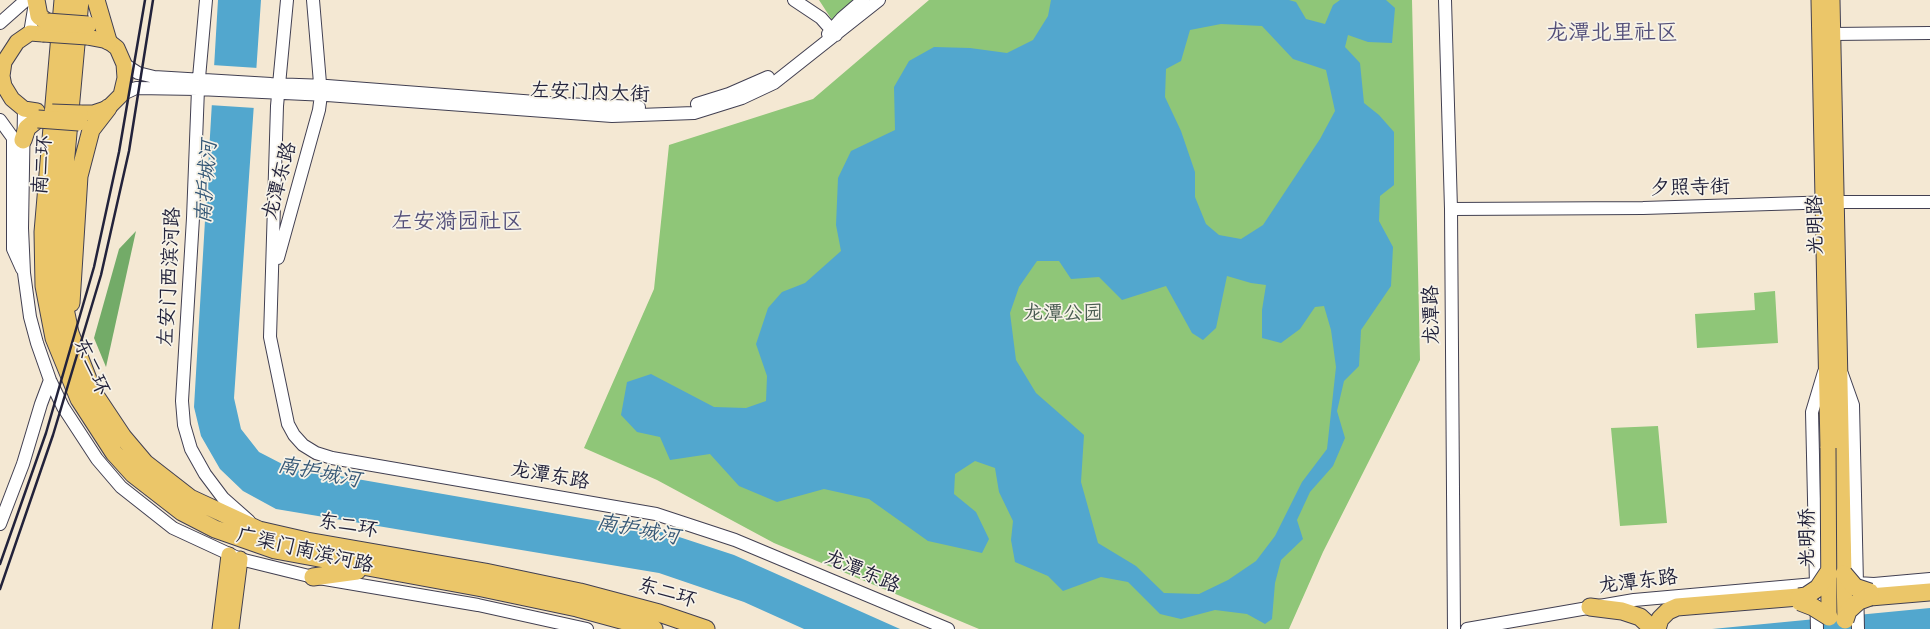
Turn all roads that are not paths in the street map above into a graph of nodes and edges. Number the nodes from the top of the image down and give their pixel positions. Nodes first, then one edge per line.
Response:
1 (26, 0) edge
2 (36, 0) edge
3 (63, 0) edge
4 (80, 0) edge
5 (95, 0) edge
6 (206, 0) edge
7 (287, 0) edge
8 (313, 0) edge
9 (794, 0) edge
10 (863, 0) edge
11 (879, 0) edge
12 (1445, 0) edge
13 (1818, 0) edge
14 (1832, 0) edge
15 (0, 23) edge
16 (40, 30) junction
17 (87, 31) junction
18 (834, 32) junction
19 (1930, 33) edge
20 (1832, 34) junction
21 (108, 42) junction
22 (5, 53) edge
23 (124, 64) junction
24 (2, 85) edge
25 (202, 85) junction
26 (278, 89) junction
27 (322, 90) junction
28 (121, 95) junction
29 (108, 108) junction
30 (33, 113) junction
31 (80, 118) junction
32 (0, 120) edge
33 (23, 140) joint
34 (78, 176) junction
35 (1930, 202) edge
36 (1830, 203) junction
37 (1451, 209) junction
38 (24, 273) junction
39 (273, 277) junction
40 (48, 312) joint
41 (70, 333) junction
42 (1833, 366) junction
43 (50, 380) junction
44 (1835, 449) joint
45 (0, 524) edge
46 (259, 530) junction
47 (235, 557) junction
48 (373, 569) junction
49 (1836, 573) junction
50 (313, 577) junction
51 (1930, 579) edge
52 (1930, 588) edge
53 (1816, 590) junction
54 (1864, 592) junction
55 (1930, 592) edge
56 (1799, 600) junction
57 (1590, 607) junction
58 (576, 608) junction
59 (1837, 623) edge
60 (220, 629) edge
61 (231, 629) edge
62 (587, 629) edge
63 (617, 629) edge
64 (654, 629) edge
65 (706, 629) edge
66 (948, 629) edge
67 (1454, 629) edge
68 (1467, 629) edge
69 (1653, 629) edge
70 (1657, 629) edge
71 (1664, 629) edge

1 - 15 street
2 - 16 highway
3 - 40 highway, 南二环
4 - 41 highway, 南二环
5 - 17 highway
5 - 21 highway
6 - 25 street, 左安门西滨河路
7 - 26 street, 龙潭东路
8 - 27 street, 龙潭东路
9 - 18 street
10 - 18 street, 左安门内大街
11 - 18 street, 左安门内大街
12 - 37 street, 龙潭路
13 - 36 main road, 光明路
14 - 20 main road, 光明路
16 - 17 highway, bridge
16 - 22 main road
17 - 21 main road
18 - 27 street, 左安门内大街
19 - 20 street
20 - 36 main road, 光明路
21 - 23 main road
22 - 24 main road
23 - 25 street
23 - 28 main road
24 - 30 main road
25 - 26 street, 左安门内大街
25 - 28 street
25 - 46 street, 左安门西滨河路
26 - 27 street, 左安门内大街
26 - 39 street, 龙潭东路
27 - 39 street, 龙潭东路
28 - 29 main road
29 - 31 main road
29 - 34 highway
30 - 31 highway, bridge
30 - 33 highway
31 - 34 highway
32 - 38 street
33 - 38 street, 广渠门南滨河路
34 - 41 highway
35 - 36 street, 夕照寺街
36 - 37 street, 夕照寺街
36 - 42 main road, 光明路
37 - 67 street, 龙潭路
38 - 43 street, 广渠门南滨河路
39 - 66 street, 龙潭东路
40 - 48 highway, 东二环
41 - 46 highway, 东二环
42 - 44 main road, 光明路
42 - 53 street
42 - 54 street
43 - 45 street
43 - 47 street, 广渠门南滨河路
44 - 49 main road, 光明桥
46 - 65 highway, 东二环
47 - 50 street, 广渠门南滨河路
47 - 60 main road
47 - 61 main road
48 - 50 highway
48 - 58 highway, 东二环
49 - 54 highway, bridge
49 - 56 highway, bridge
49 - 59 main road, 光明桥, bridge
50 - 62 street, 广渠门南滨河路
51 - 54 street
52 - 54 highway
53 - 54 street, 龙潭东路
53 - 54 street
53 - 57 street, 龙潭东路
53 - 59 street
54 - 55 highway
54 - 59 highway, bridge
56 - 59 highway, bridge
56 - 70 highway
56 - 71 highway
57 - 68 street, 龙潭东路
57 - 69 highway
58 - 63 highway
58 - 64 highway, 东二环

